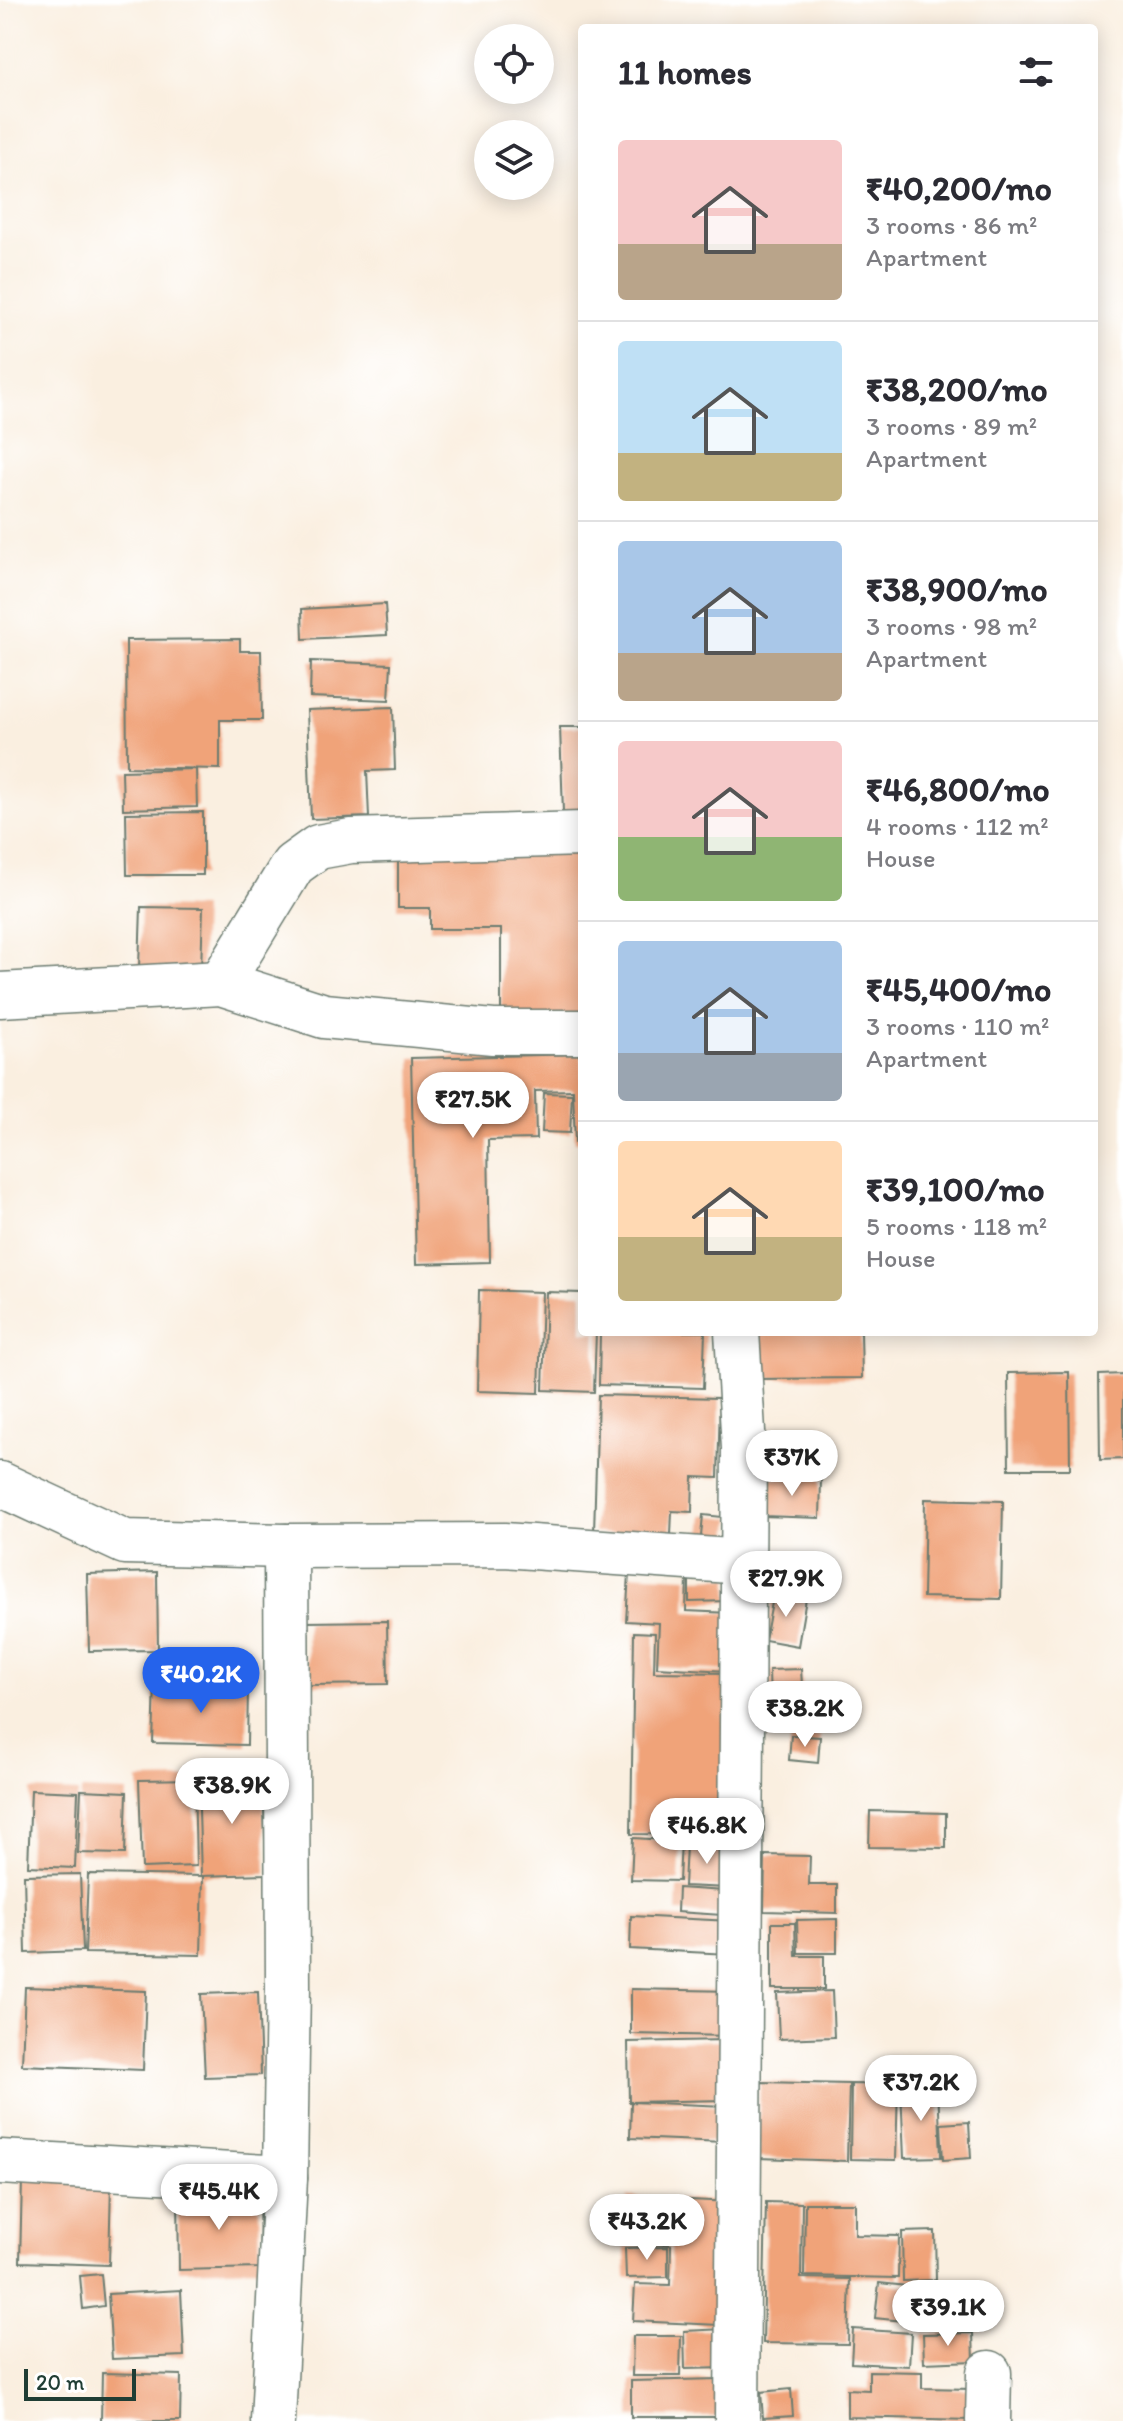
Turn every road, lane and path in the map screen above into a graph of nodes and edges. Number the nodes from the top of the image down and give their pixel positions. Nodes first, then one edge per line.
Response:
1 (578, 834) edge
2 (221, 983) junction
3 (0, 995) edge
4 (578, 1032) edge
5 (737, 1336) edge
6 (0, 1484) edge
7 (286, 1546) junction
8 (744, 1562) junction
9 (0, 2162) edge
10 (285, 2178) junction
11 (989, 2373) dead end
12 (273, 2421) edge
13 (737, 2421) edge
14 (988, 2421) edge

1 - 2 street
2 - 3 street
2 - 4 street
5 - 8 street
6 - 7 street
7 - 8 street
7 - 10 street
8 - 13 street
9 - 10 street
10 - 12 street
11 - 14 street

